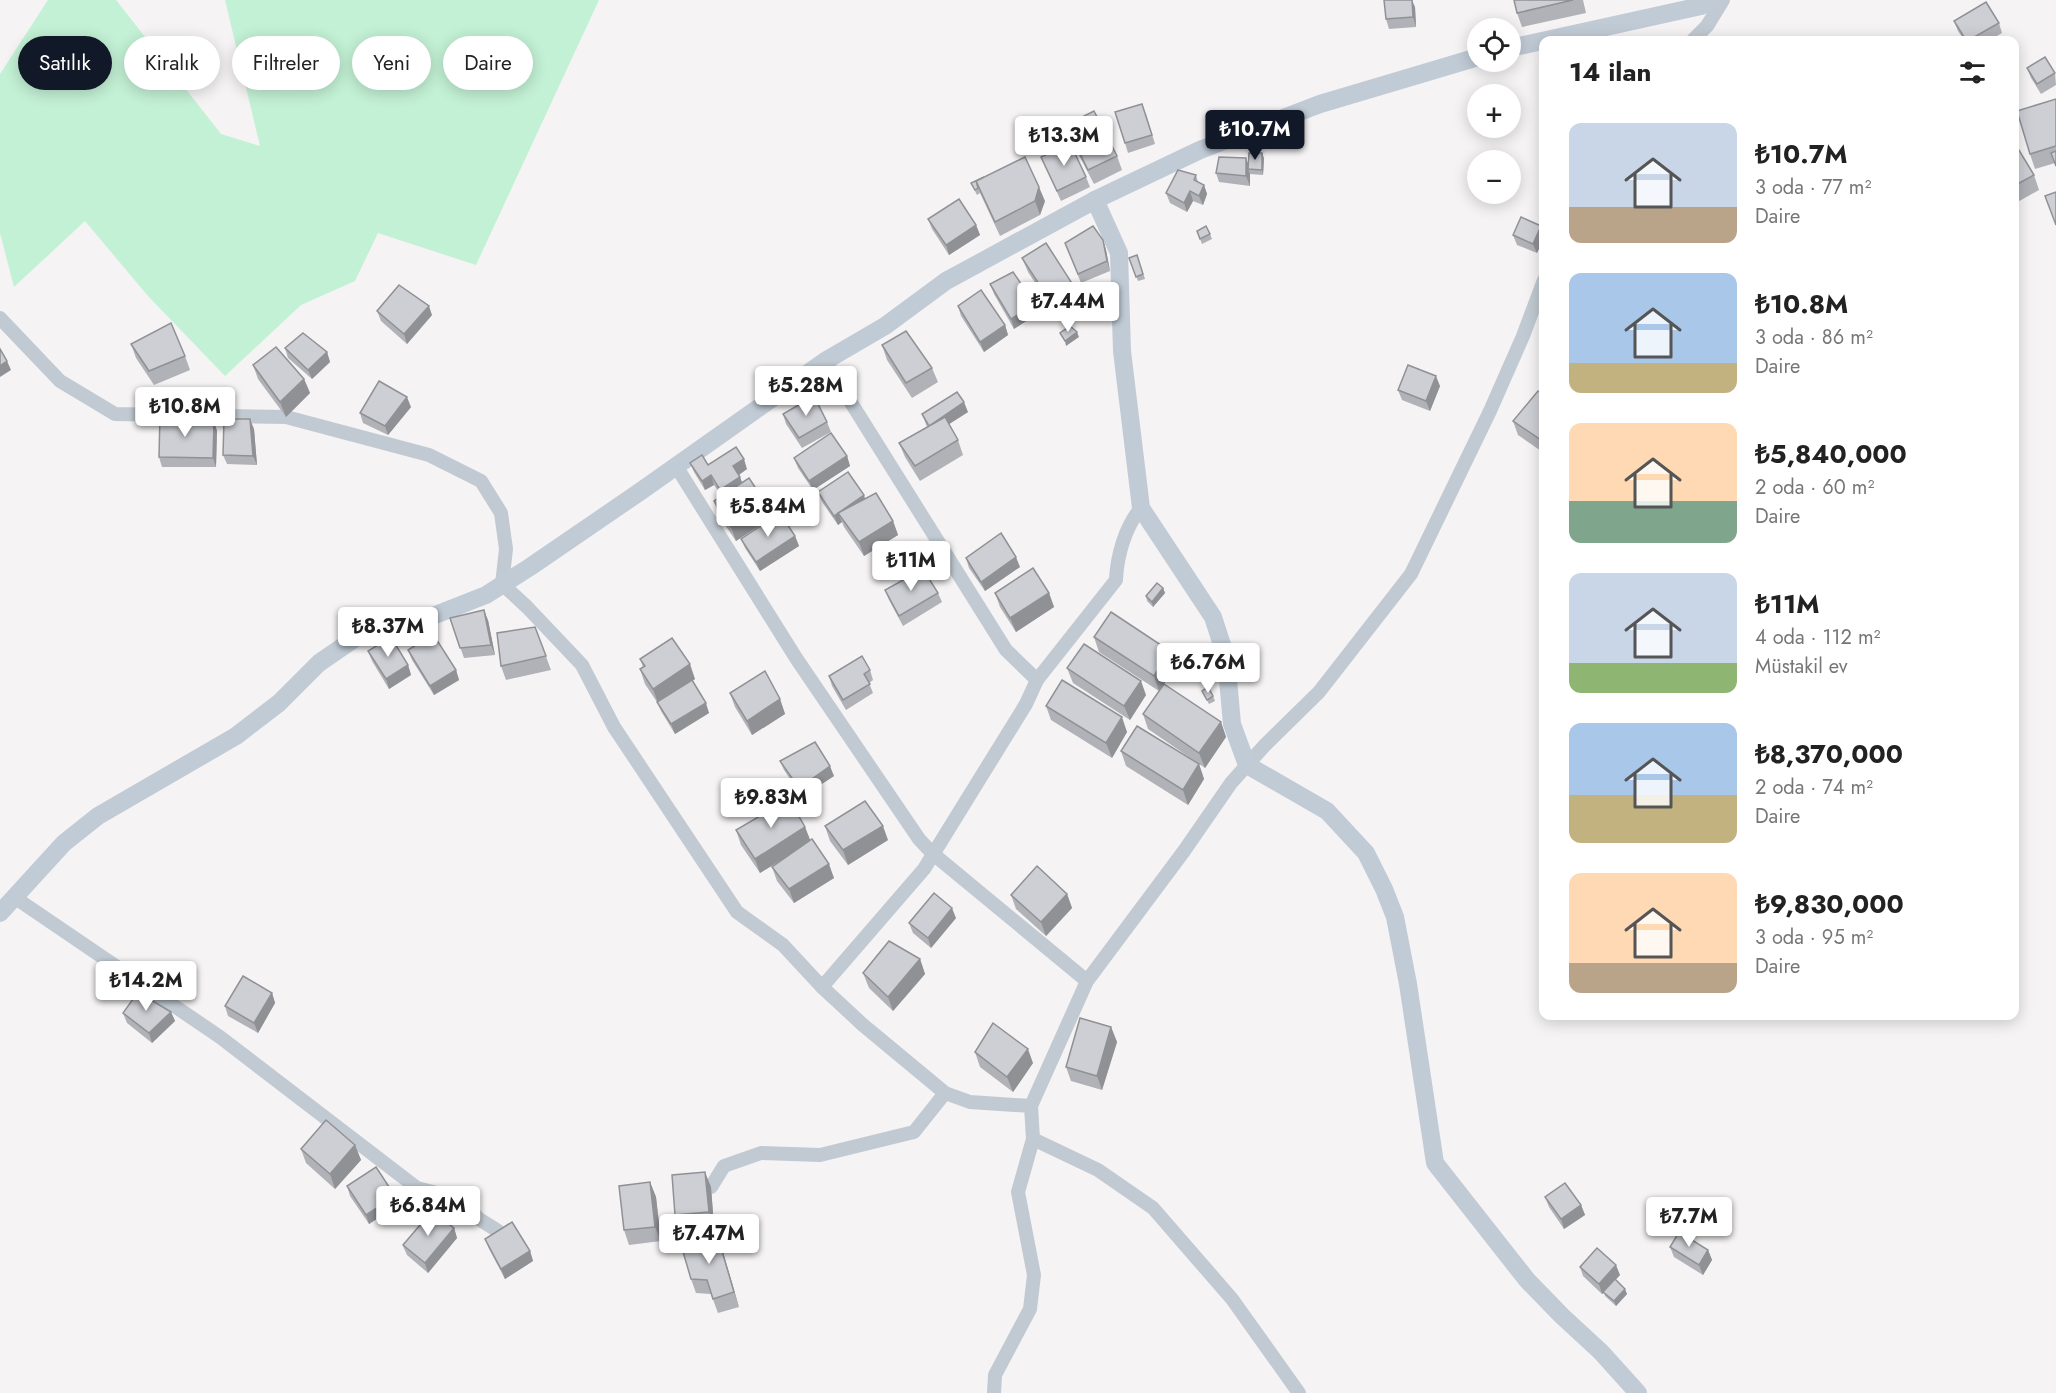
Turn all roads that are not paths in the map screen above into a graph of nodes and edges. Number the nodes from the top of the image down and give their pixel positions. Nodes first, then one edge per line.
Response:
1 (1712, 0) edge
2 (1723, 0) edge
3 (1565, 36) edge
4 (1697, 36) edge
5 (1539, 42) edge
6 (1521, 46) edge
7 (1467, 60) edge
8 (1095, 200) junction
9 (1539, 293) edge
10 (0, 318) edge
11 (825, 361) junction
12 (676, 466) junction
13 (1141, 508) junction
14 (502, 584) junction
15 (1037, 681) junction
16 (1247, 765) junction
17 (932, 853) junction
18 (14, 897) junction
19 (0, 913) edge
20 (1087, 981) junction
21 (822, 987) junction
22 (945, 1093) junction
23 (1031, 1106) junction
24 (1033, 1139) junction
25 (711, 1187) dead end
26 (498, 1232) edge
27 (994, 1393) edge
28 (1299, 1393) edge
29 (1638, 1393) edge

1 - 3 street
2 - 4 street
5 - 6 street
7 - 8 street
8 - 11 street
8 - 13 street
9 - 16 street
10 - 14 street
11 - 12 street
11 - 15 street
12 - 14 street
12 - 17 street
13 - 15 street
13 - 16 street
14 - 18 street
14 - 21 street
15 - 17 street
16 - 20 street
16 - 29 street
17 - 20 street
17 - 21 street
18 - 19 street
18 - 26 street
20 - 23 street
21 - 22 street
22 - 23 street
22 - 25 street
23 - 24 street
24 - 27 street
24 - 28 street

